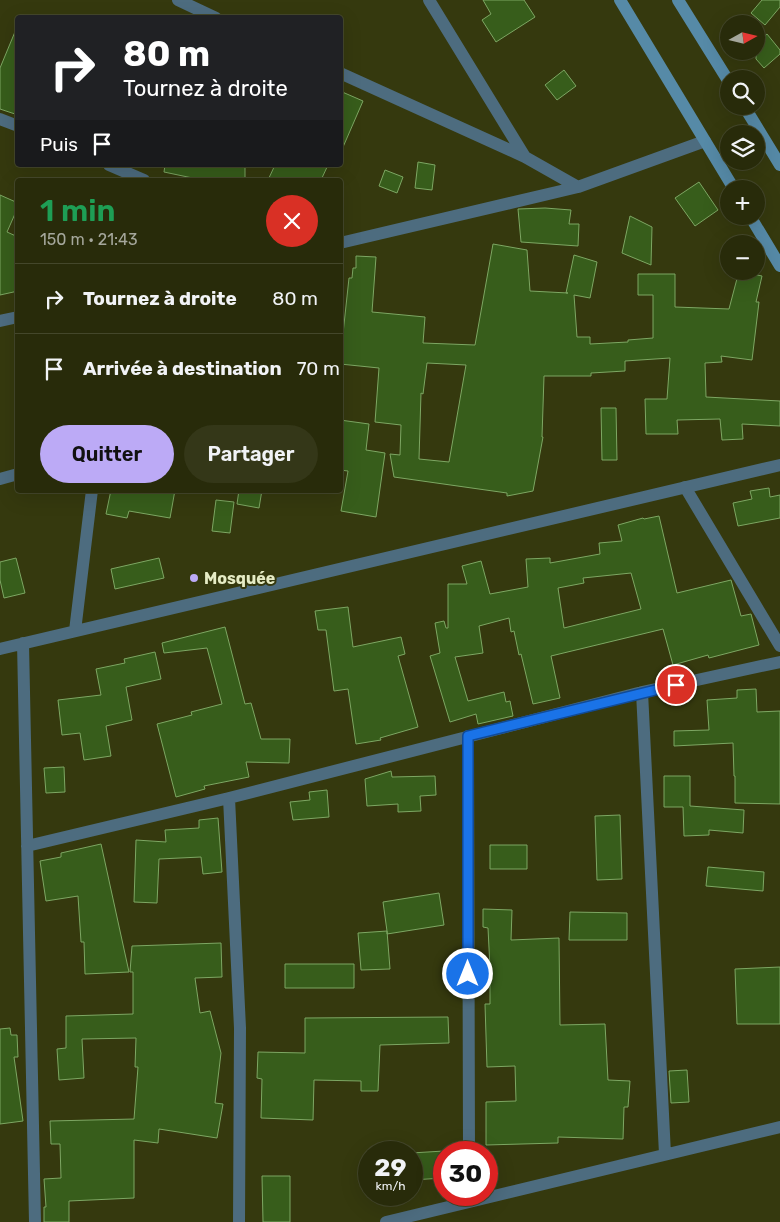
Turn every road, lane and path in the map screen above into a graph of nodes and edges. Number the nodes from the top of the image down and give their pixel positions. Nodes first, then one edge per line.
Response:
1 (178, 0) edge
2 (429, 0) edge
3 (620, 0) edge
4 (678, 0) edge
5 (198, 5) edge
6 (212, 15) edge
7 (722, 70) edge
8 (343, 75) edge
9 (749, 115) edge
10 (0, 119) edge
11 (15, 125) edge
12 (705, 140) junction
13 (525, 157) junction
14 (780, 165) edge
15 (114, 167) edge
16 (139, 178) edge
17 (729, 180) edge
18 (578, 187) junction
19 (755, 225) edge
20 (343, 242) edge
21 (780, 266) edge
22 (15, 318) edge
23 (0, 321) edge
24 (780, 465) edge
25 (15, 475) edge
26 (0, 479) edge
27 (686, 487) junction
28 (92, 493) edge
29 (75, 631) junction
30 (23, 643) junction
31 (780, 646) edge
32 (0, 649) edge
33 (780, 662) edge
34 (642, 692) junction
35 (468, 736) junction
36 (229, 798) junction
37 (27, 846) junction
38 (780, 1128) edge
39 (469, 1141) edge
40 (665, 1154) junction
41 (498, 1191) edge
42 (441, 1206) edge
43 (35, 1222) edge
44 (239, 1222) edge
45 (386, 1222) edge

1 - 5 street
2 - 13 street
3 - 12 street
4 - 7 street
5 - 6 street
8 - 13 street
9 - 14 street
10 - 11 street
12 - 17 street
12 - 18 street
13 - 18 street
15 - 16 street
18 - 20 street
19 - 21 street
22 - 23 street
24 - 27 street
25 - 26 street
27 - 29 street
27 - 31 street
28 - 29 street
29 - 30 street
30 - 32 street
30 - 37 street
33 - 34 street
34 - 35 street
34 - 40 street
35 - 36 street
35 - 39 street
36 - 37 street
36 - 44 street
37 - 43 street
38 - 40 street
40 - 41 street
42 - 45 street

